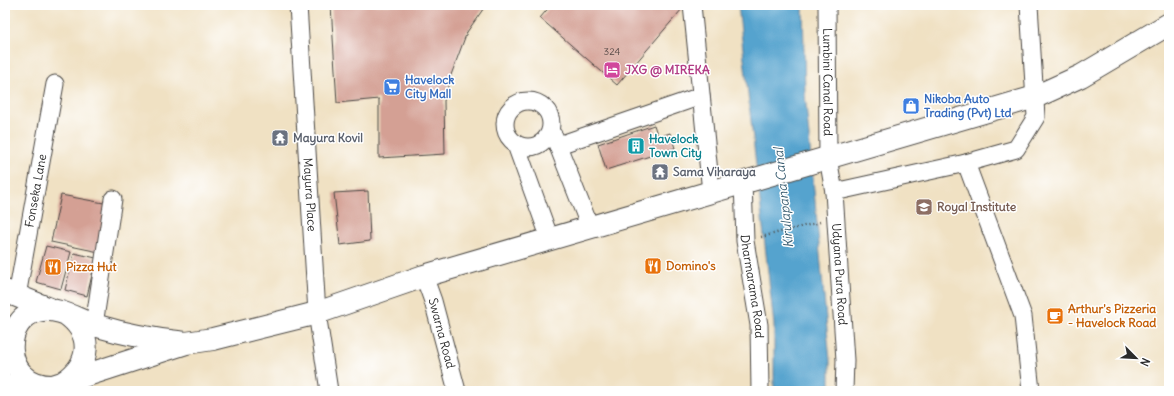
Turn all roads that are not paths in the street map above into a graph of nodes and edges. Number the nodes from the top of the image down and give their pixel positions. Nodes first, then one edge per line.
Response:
1 (298, 5) edge
2 (692, 5) edge
3 (827, 5) edge
4 (1029, 5) edge
5 (1169, 24) edge
6 (55, 84) dead end
7 (701, 96) junction
8 (1034, 97) junction
9 (555, 138) junction
10 (516, 144) junction
11 (827, 159) junction
12 (966, 163) junction
13 (749, 181) junction
14 (711, 192) junction
15 (834, 192) junction
16 (113, 199) dead end
17 (590, 227) junction
18 (550, 239) junction
19 (424, 276) junction
20 (11, 294) edge
21 (58, 311) junction
22 (317, 313) junction
23 (94, 325) junction
24 (7, 341) edge
25 (186, 343) junction
26 (5, 386) edge
27 (45, 386) edge
28 (329, 391) edge
29 (458, 391) edge
30 (760, 391) edge
31 (844, 391) edge
32 (1031, 391) edge

1 - 22 street, Mayura Place
2 - 7 street
3 - 11 street, Lumbini Canal Road
4 - 8 street
5 - 8 main road
6 - 20 street, Fonseka Lane
7 - 9 street
7 - 14 street
8 - 11 main road
8 - 12 street
9 - 10 street
9 - 10 street
9 - 17 street
10 - 18 street
11 - 13 main road
11 - 15 street, Udyana Pura Road
12 - 15 street
12 - 32 street
13 - 14 main road
13 - 30 street, Dharmarama Road
14 - 17 main road
15 - 31 street, Udyana Pura Road
16 - 23 street
17 - 18 main road
18 - 19 main road
19 - 22 main road
19 - 29 street, Swarna Road
20 - 21 main road
21 - 23 main road
21 - 24 main road
21 - 27 main road
22 - 25 main road
22 - 28 street, Mayura Place
23 - 25 main road
24 - 27 main road
25 - 27 main road
26 - 27 main road

